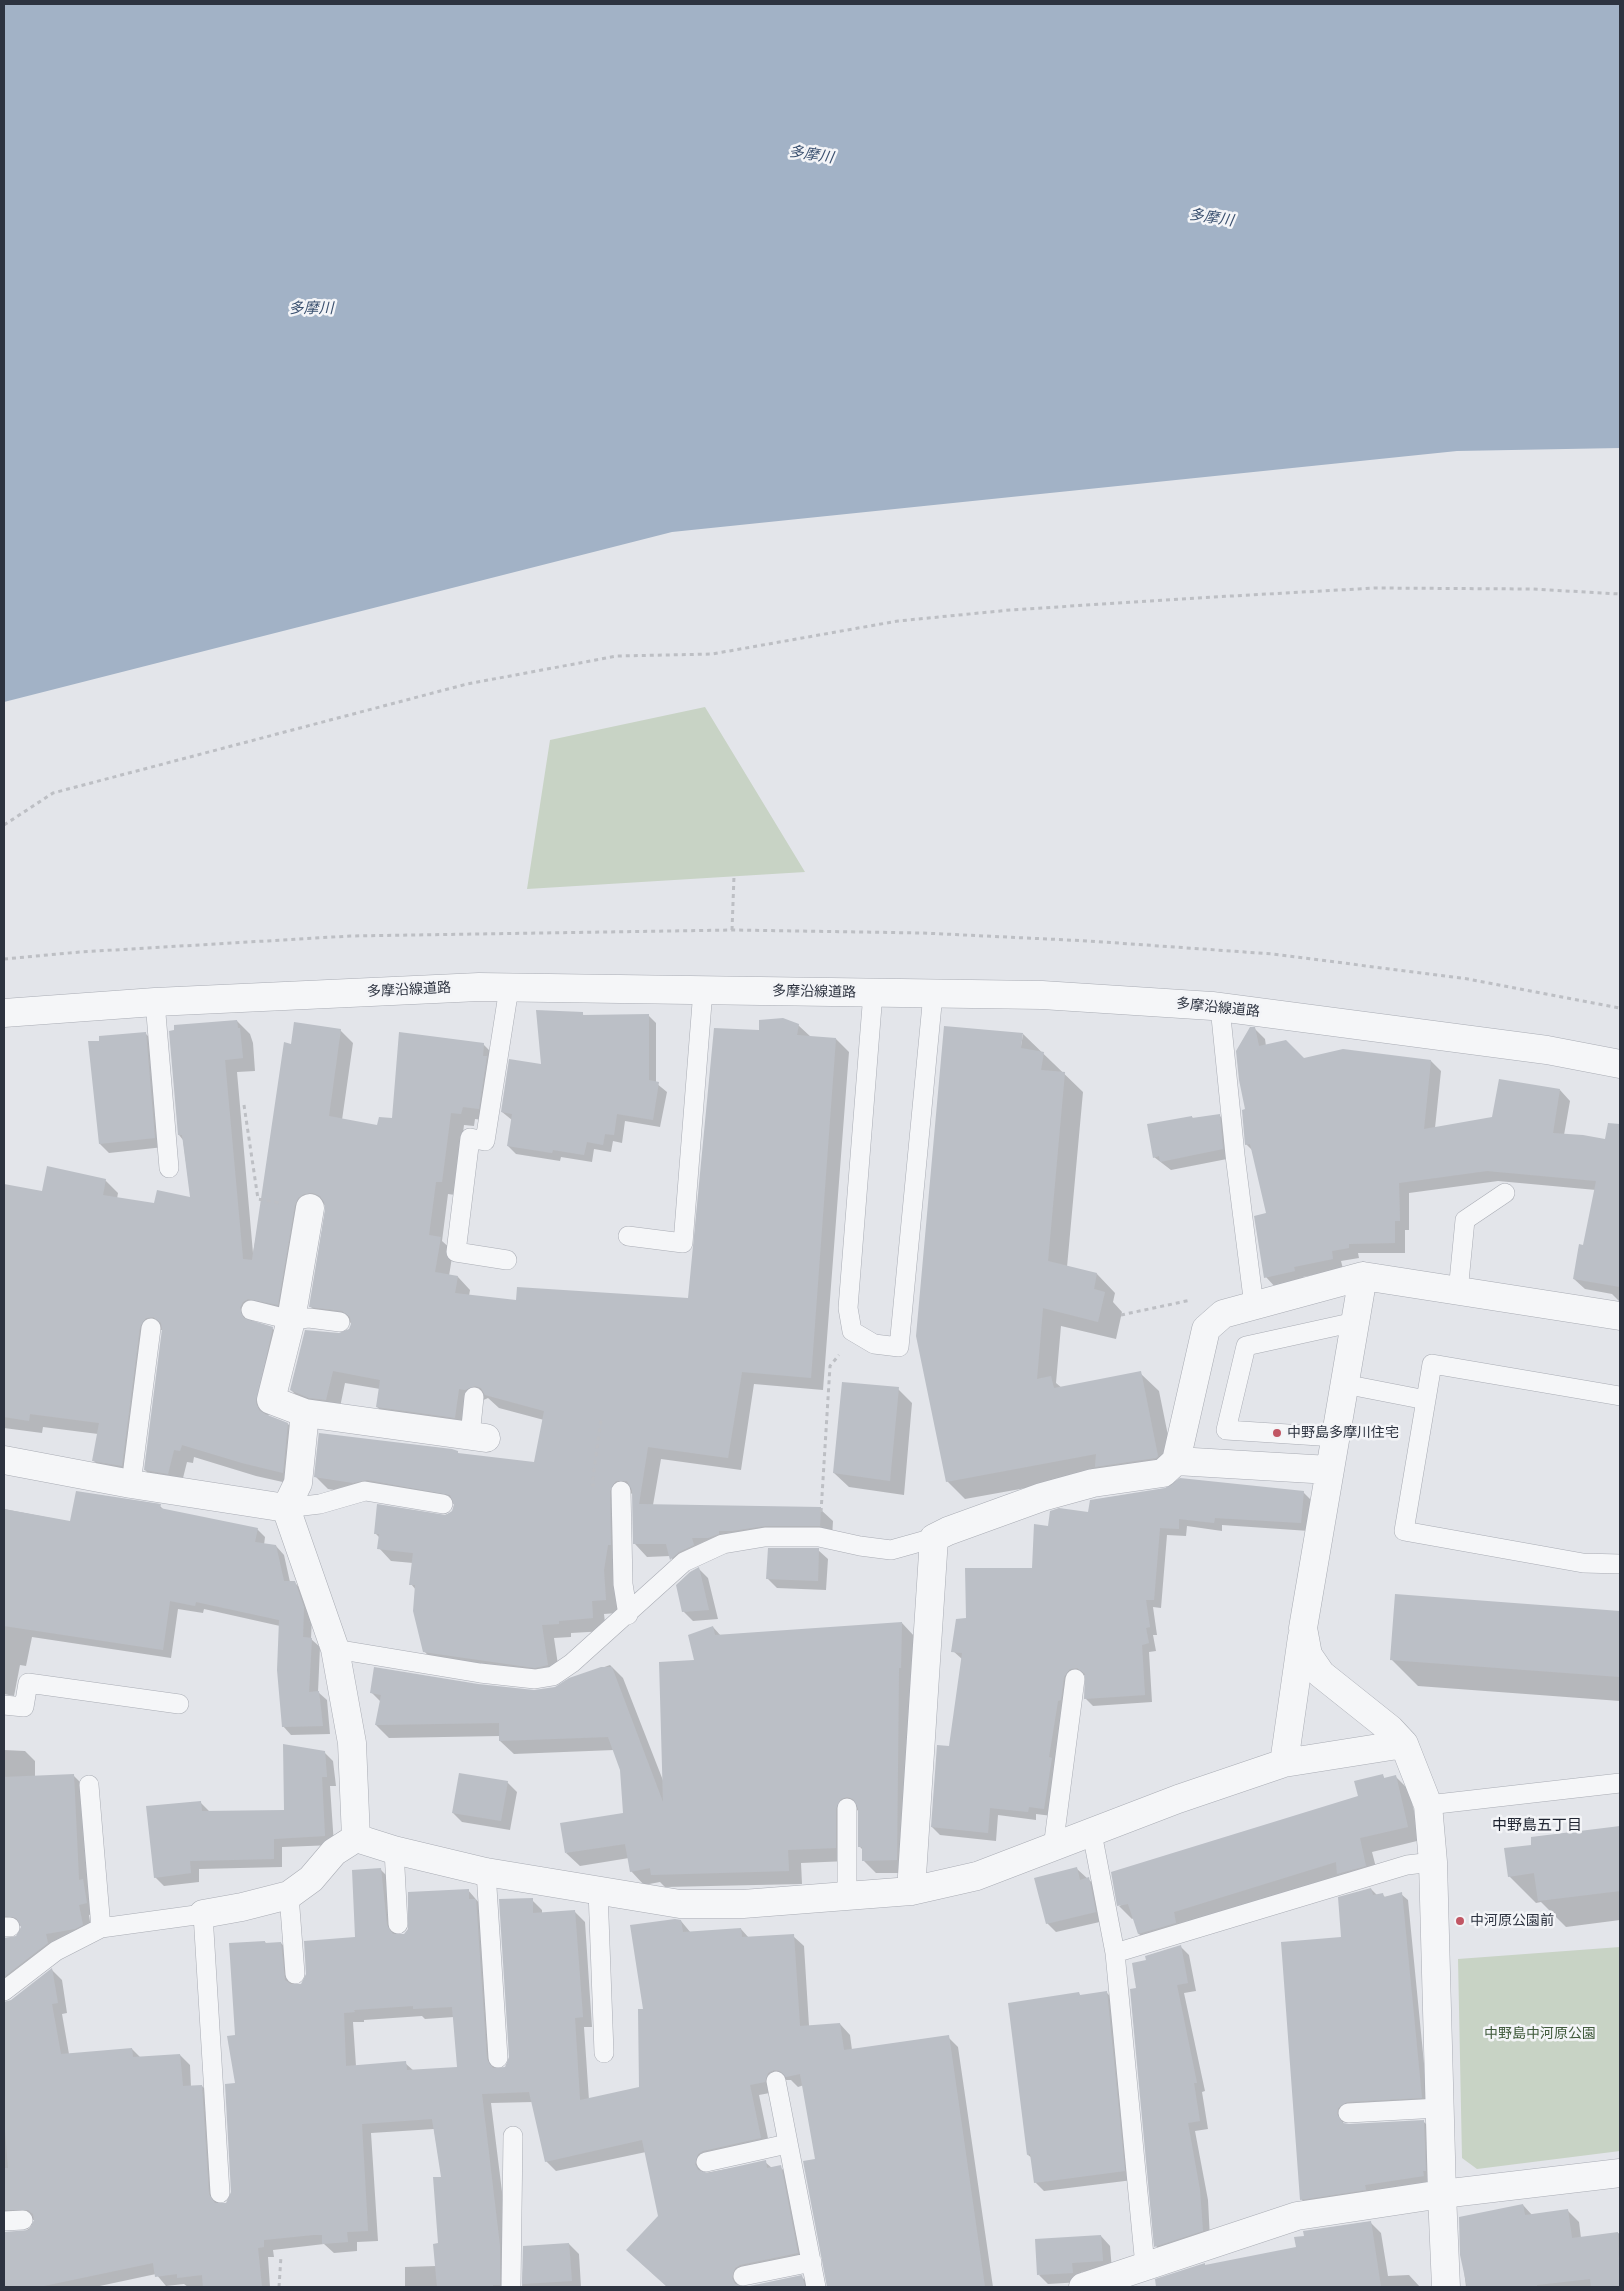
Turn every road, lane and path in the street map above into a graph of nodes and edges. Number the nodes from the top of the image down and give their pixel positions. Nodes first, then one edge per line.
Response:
1 (1620, 594) edge
2 (4, 825) edge
3 (734, 876) dead end
4 (732, 930) junction
5 (4, 959) edge
6 (509, 988) junction
7 (703, 990) junction
8 (873, 993) junction
9 (933, 994) junction
10 (155, 1002) junction
11 (1220, 1007) junction
12 (1620, 1008) edge
13 (4, 1013) edge
14 (1620, 1064) edge
15 (244, 1105) dead end
16 (169, 1168) dead end
17 (1505, 1193) dead end
18 (310, 1208) joint
19 (628, 1236) dead end
20 (507, 1260) dead end
21 (1363, 1276) junction
22 (1458, 1292) junction
23 (1196, 1299) dead end
24 (1254, 1306) junction
25 (251, 1310) dead end
26 (1121, 1315) dead end
27 (1620, 1316) edge
28 (291, 1320) junction
29 (340, 1322) dead end
30 (1355, 1322) junction
31 (151, 1328) dead end
32 (842, 1350) dead end
33 (1344, 1384) junction
34 (1620, 1396) edge
35 (474, 1397) dead end
36 (1426, 1400) junction
37 (304, 1413) junction
38 (601, 1419) dead end
39 (478, 1437) joint
40 (1335, 1437) junction
41 (4, 1460) edge
42 (1176, 1461) junction
43 (1330, 1470) junction
44 (131, 1484) junction
45 (621, 1491) joint
46 (443, 1504) dead end
47 (286, 1508) junction
48 (819, 1537) junction
49 (934, 1538) junction
50 (1620, 1564) edge
51 (628, 1615) junction
52 (1303, 1628) junction
53 (335, 1649) junction
54 (1075, 1679) dead end
55 (179, 1704) dead end
56 (4, 1706) edge
57 (1404, 1744) junction
58 (1284, 1763) junction
59 (1620, 1783) edge
60 (89, 1785) dead end
61 (1428, 1806) junction
62 (847, 1808) dead end
63 (1092, 1833) junction
64 (356, 1838) junction
65 (1054, 1848) junction
66 (394, 1850) junction
67 (1433, 1862) junction
68 (486, 1872) junction
69 (598, 1890) junction
70 (911, 1891) junction
71 (289, 1895) junction
72 (847, 1897) junction
73 (203, 1914) junction
74 (398, 1924) dead end
75 (101, 1928) junction
76 (1115, 1953) junction
77 (295, 1974) dead end
78 (4, 1991) edge
79 (604, 2053) dead end
80 (498, 2058) dead end
81 (776, 2082) dead end
82 (1439, 2108) junction
83 (1348, 2114) dead end
84 (513, 2136) dead end
85 (787, 2144) junction
86 (706, 2162) dead end
87 (1620, 2172) edge
88 (220, 2193) dead end
89 (1442, 2194) junction
90 (23, 2220) dead end
91 (4, 2221) edge
92 (281, 2256) dead end
93 (812, 2262) junction
94 (1145, 2266) junction
95 (743, 2276) dead end
96 (279, 2287) edge
97 (511, 2287) edge
98 (816, 2287) edge
99 (1083, 2287) edge
100 (1446, 2287) edge

1 - 2 path
3 - 4 path
4 - 5 path
4 - 12 path
6 - 7 street, 多摩沿線道路
6 - 10 street, 多摩沿線道路
6 - 20 lane
7 - 8 street, 多摩沿線道路
7 - 19 lane
8 - 9 street, 多摩沿線道路
8 - 9 lane
9 - 11 street, 多摩沿線道路
10 - 13 street, 多摩沿線道路
10 - 16 lane
11 - 14 street, 多摩沿線道路
11 - 24 lane
15 - 18 path
17 - 22 lane
18 - 28 street
21 - 22 street
21 - 24 street
21 - 30 street
22 - 27 street
23 - 26 path
24 - 42 street
25 - 28 lane
28 - 29 lane
28 - 37 street
30 - 33 street
30 - 40 lane
31 - 44 lane
32 - 48 path
33 - 36 lane
33 - 40 street
34 - 36 lane
35 - 39 lane
36 - 50 lane
37 - 39 street
37 - 47 street
38 - 45 path
40 - 43 street
41 - 44 street
42 - 43 street
42 - 49 street
43 - 52 street
44 - 47 street
45 - 51 lane
46 - 47 lane
47 - 53 street
48 - 49 lane
48 - 51 lane
49 - 70 street
51 - 53 lane
52 - 57 street
52 - 58 street
53 - 64 street
54 - 65 lane
55 - 56 lane
57 - 58 street
57 - 61 street
58 - 63 street
59 - 61 lane
60 - 75 lane
61 - 67 street
62 - 72 lane
63 - 65 street
63 - 76 lane
64 - 66 street
64 - 71 street
65 - 70 street
66 - 68 street
66 - 74 lane
67 - 76 lane
67 - 82 street
68 - 69 street
68 - 80 lane
69 - 72 street
69 - 79 lane
70 - 72 street
71 - 73 street
71 - 77 lane
73 - 75 lane
73 - 88 lane
75 - 78 lane
76 - 94 lane
81 - 85 lane
82 - 83 lane
82 - 89 street
84 - 97 lane
85 - 86 lane
85 - 93 lane
87 - 89 street
89 - 94 street
89 - 100 street
90 - 91 lane
92 - 96 path
93 - 95 lane
93 - 98 lane
94 - 99 street

